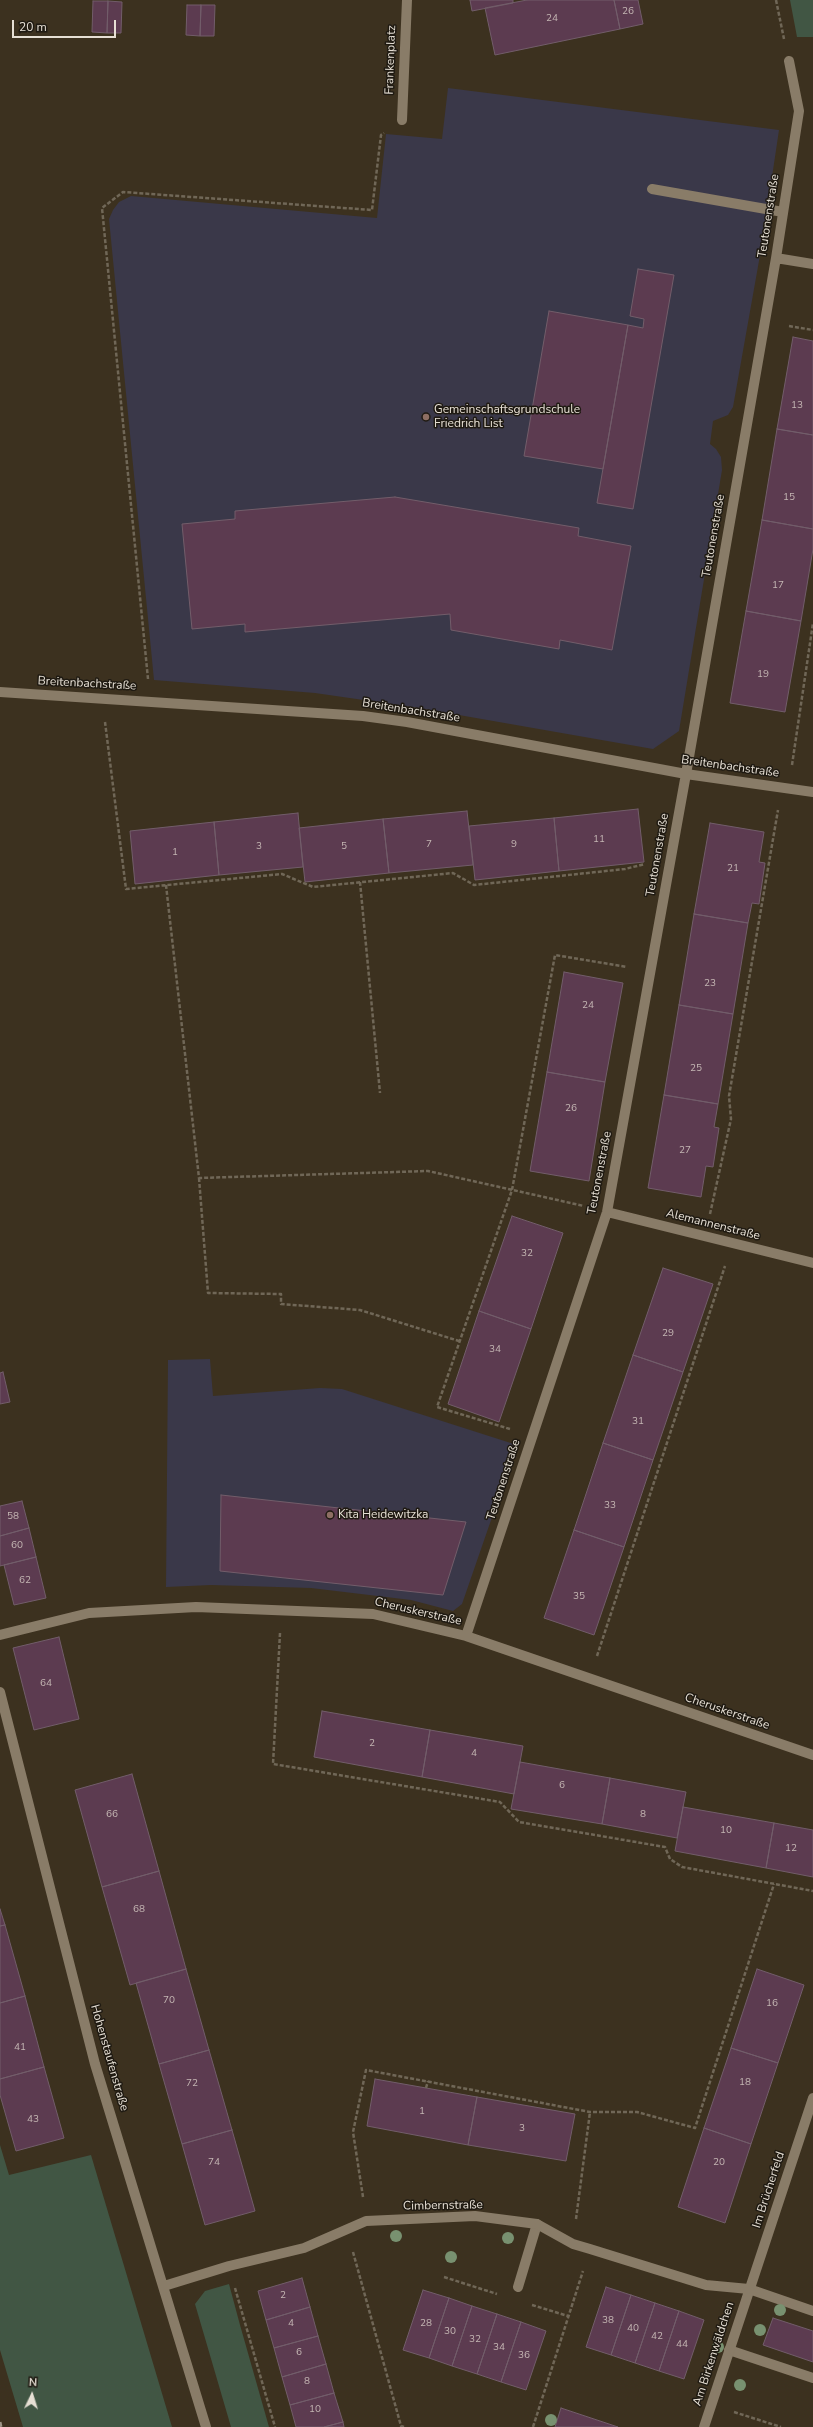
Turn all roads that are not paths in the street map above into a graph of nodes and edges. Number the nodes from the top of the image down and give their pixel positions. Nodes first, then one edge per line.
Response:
1 (407, 0) edge
2 (789, 61) road end
3 (402, 120) road end
4 (652, 188) dead end
5 (783, 212) junction
6 (776, 258) junction
7 (813, 264) edge
8 (0, 692) edge
9 (686, 774) junction
10 (813, 792) edge
11 (607, 1212) junction
12 (813, 1263) edge
13 (0, 1635) edge
14 (466, 1636) junction
15 (0, 1692) edge
16 (813, 1755) edge
17 (813, 2098) edge
18 (537, 2224) junction
19 (164, 2286) junction
20 (518, 2287) dead end
21 (749, 2290) junction
22 (813, 2311) edge
23 (729, 2350) junction
24 (813, 2378) edge
25 (206, 2427) edge
26 (704, 2427) edge

1 - 3 street, Frankenplatz
2 - 5 street, Teutonenstraße
4 - 5 street
5 - 6 street, Teutonenstraße
6 - 7 street
6 - 9 street, Teutonenstraße
8 - 9 street, Breitenbachstraße
9 - 10 street, Breitenbachstraße
9 - 11 street, Teutonenstraße
11 - 12 street, Alemannenstraße
11 - 14 street, Teutonenstraße
13 - 14 street, Cheruskerstraße
14 - 16 street, Cheruskerstraße
15 - 19 street, Hohenstaufenstraße
17 - 21 street, Im Brücherfeld
18 - 19 street, Cimbernstraße
18 - 20 street
18 - 21 street, Cimbernstraße
19 - 25 street, Hohenstaufenstraße
21 - 22 street, Cimbernstraße
21 - 23 street, Am Birkenwäldchen
23 - 24 street
23 - 26 street, Am Birkenwäldchen

